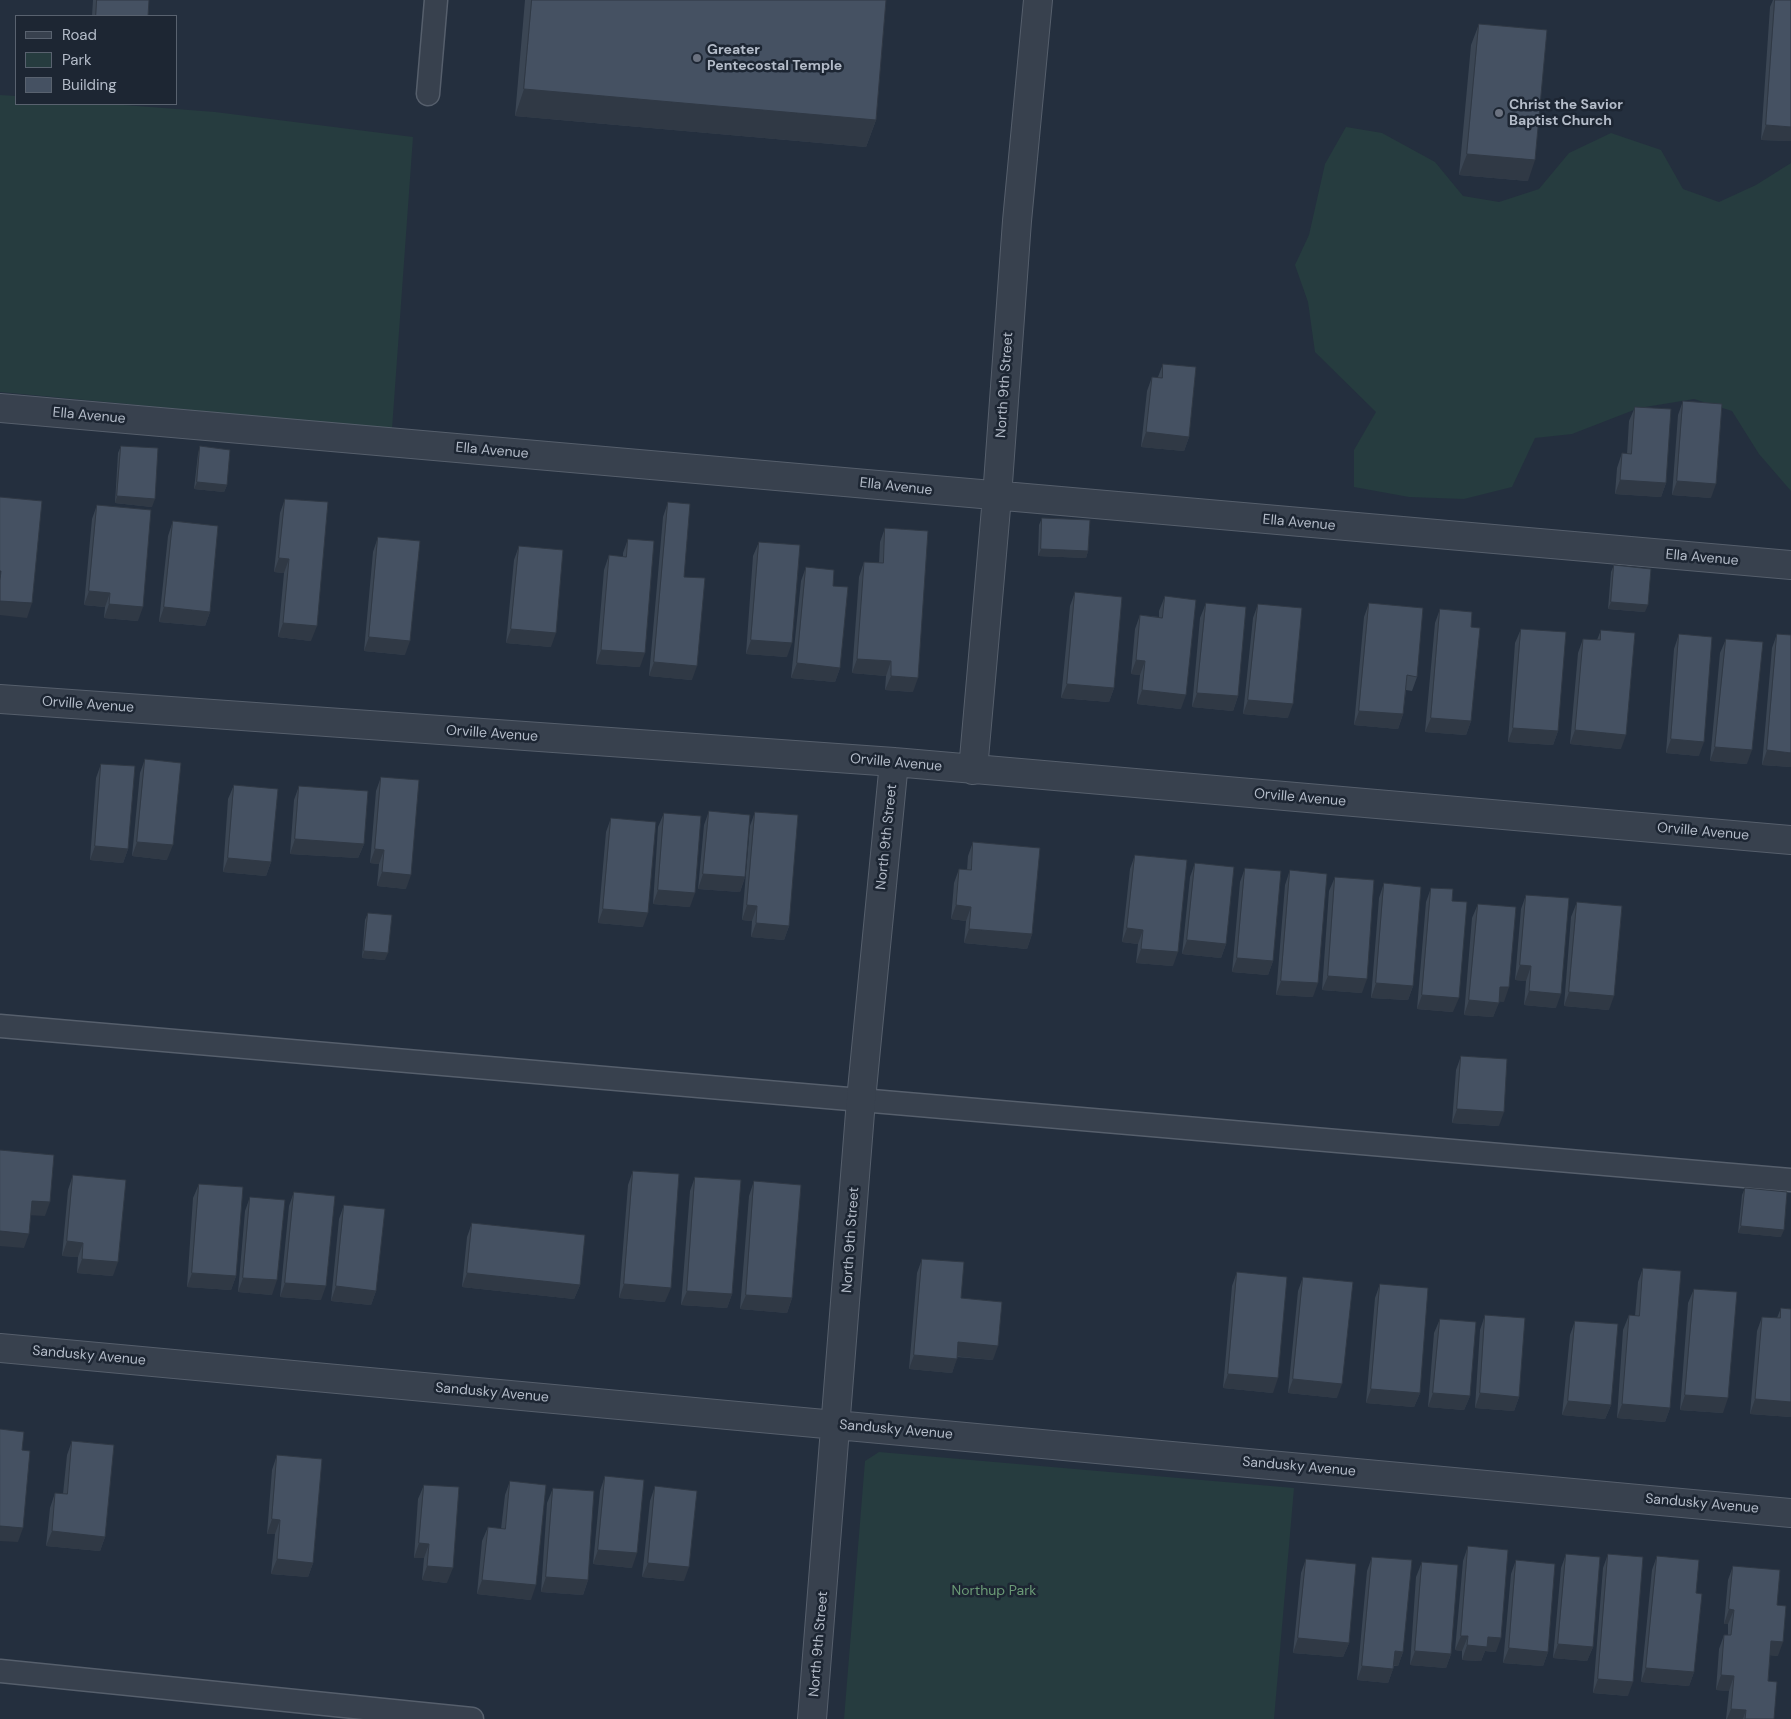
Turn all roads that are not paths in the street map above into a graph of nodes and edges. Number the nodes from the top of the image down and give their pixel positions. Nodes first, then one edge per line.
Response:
1 (436, 0) edge
2 (1038, 0) edge
3 (428, 94) dead end
4 (0, 408) edge
5 (997, 496) junction
6 (1791, 565) edge
7 (0, 699) edge
8 (894, 762) junction
9 (973, 770) junction
10 (1791, 840) edge
11 (0, 1026) edge
12 (862, 1100) junction
13 (1791, 1180) edge
14 (0, 1348) edge
15 (836, 1425) junction
16 (1791, 1513) edge
17 (0, 1671) edge
18 (472, 1719) edge
19 (812, 1719) edge

1 - 3 lane
2 - 5 street, North 9th Street
4 - 5 street, Ella Avenue
5 - 6 street, Ella Avenue
5 - 9 street, North 9th Street
7 - 8 street, Orville Avenue
8 - 9 street, Orville Avenue
8 - 12 street, North 9th Street
9 - 10 street, Orville Avenue
11 - 12 lane
12 - 13 lane
12 - 15 street, North 9th Street
14 - 15 street, Sandusky Avenue
15 - 16 street, Sandusky Avenue
15 - 19 street, North 9th Street
17 - 18 lane

